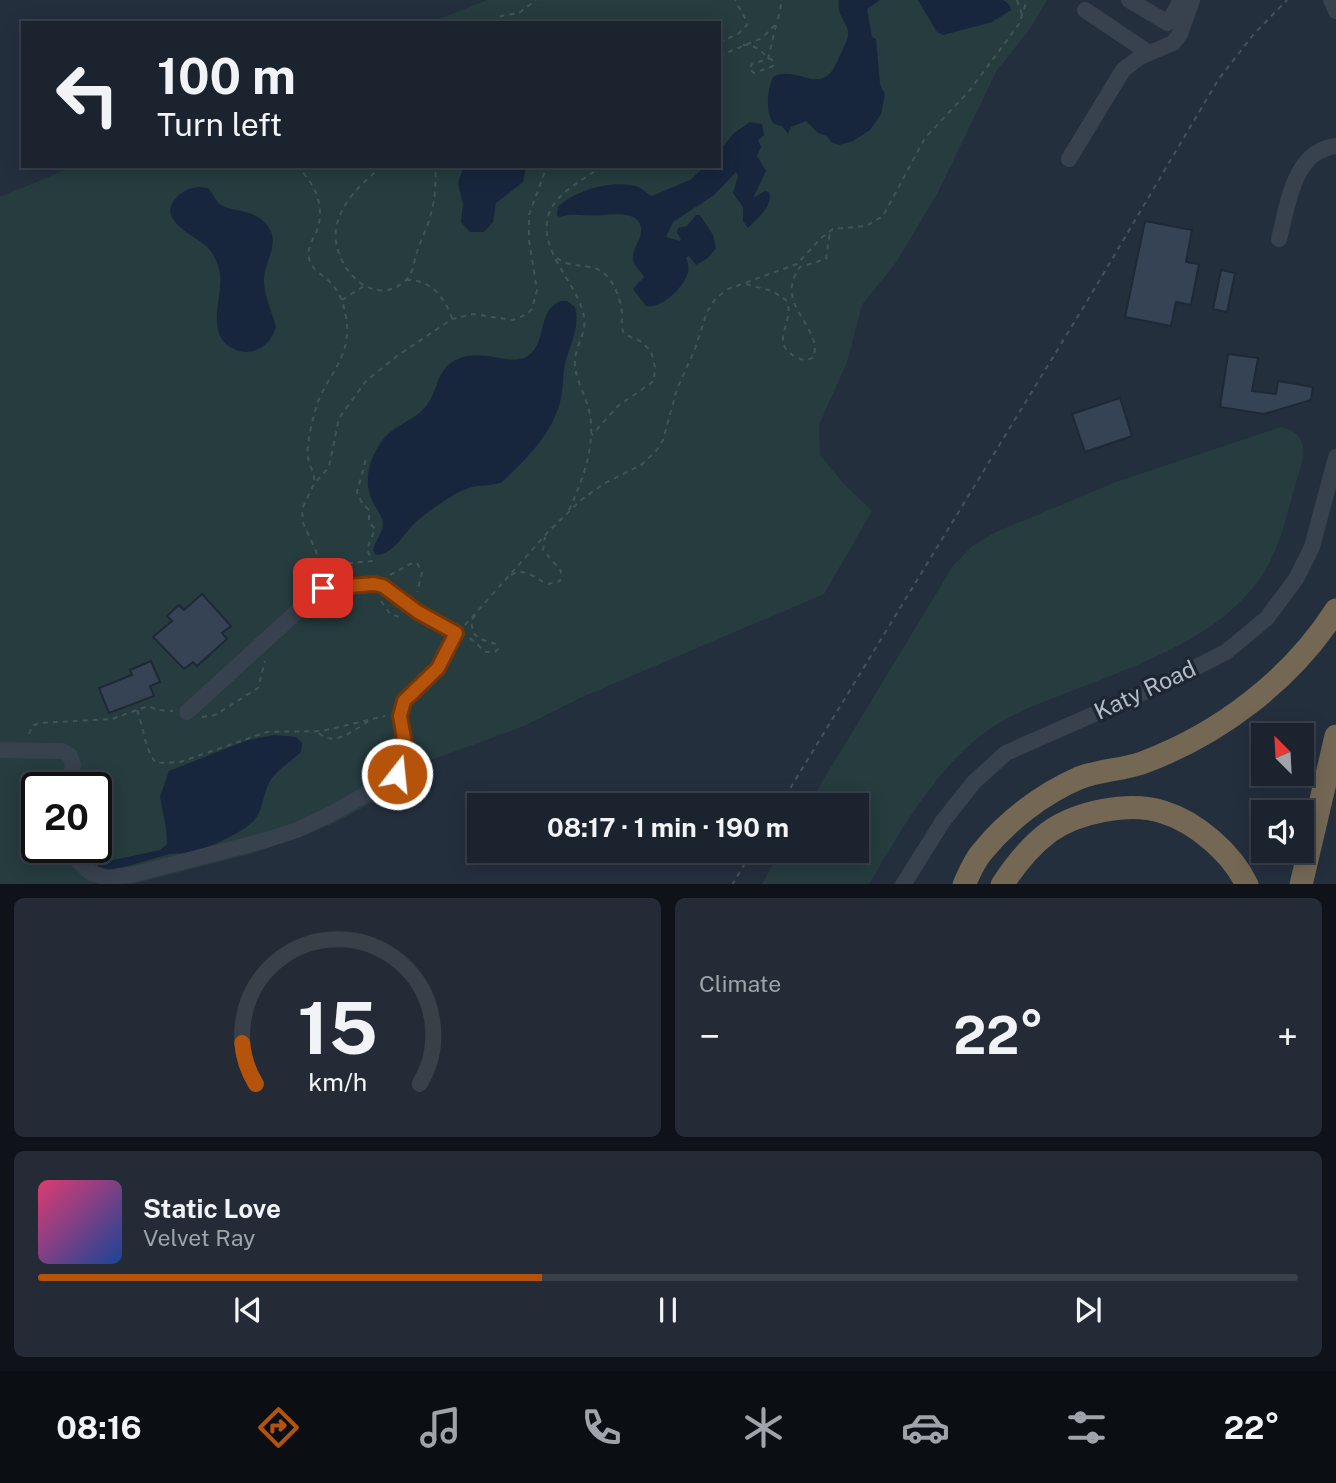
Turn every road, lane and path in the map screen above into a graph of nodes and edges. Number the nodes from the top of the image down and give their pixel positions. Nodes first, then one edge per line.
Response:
1 (536, 0) edge
2 (735, 0) edge
3 (782, 0) edge
4 (1017, 0) edge
5 (1027, 0) edge
6 (1129, 0) edge
7 (1287, 0) edge
8 (1331, 0) edge
9 (1186, 1) edge
10 (1085, 10) dead end
11 (1336, 10) edge
12 (1021, 19) junction
13 (495, 21) edge
14 (777, 21) junction
15 (721, 41) edge
16 (743, 45) junction
17 (1149, 53) junction
18 (721, 55) edge
19 (768, 59) junction
20 (1336, 146) edge
21 (1069, 159) dead end
22 (298, 168) edge
23 (380, 168) edge
24 (436, 168) edge
25 (546, 168) edge
26 (599, 168) edge
27 (833, 229) junction
28 (1279, 239) dead end
29 (554, 255) junction
30 (799, 266) junction
31 (405, 281) junction
32 (743, 284) junction
33 (364, 286) junction
34 (342, 300) junction
35 (452, 318) junction
36 (590, 437) junction
37 (1336, 457) edge
38 (366, 459) dead end
39 (314, 484) junction
40 (569, 511) junction
41 (548, 532) junction
42 (318, 566) junction
43 (507, 578) junction
44 (382, 586) junction
45 (323, 588) junction
46 (1336, 610) edge
47 (418, 612) junction
48 (477, 613) junction
49 (456, 633) junction
50 (268, 638) junction
51 (137, 710) junction
52 (187, 712) junction
53 (400, 716) junction
54 (373, 719) junction
55 (317, 731) junction
56 (1336, 736) edge
57 (29, 742) junction
58 (0, 750) edge
59 (71, 772) edge
60 (787, 793) edge
61 (80, 863) edge
62 (744, 863) edge
63 (732, 884) edge
64 (903, 884) edge
65 (964, 884) edge
66 (1002, 884) edge
67 (1247, 884) edge
68 (1301, 884) edge

1 - 13 path
2 - 15 path
3 - 14 path
4 - 12 path
5 - 12 path
6 - 9 street
7 - 60 path
8 - 11 street
9 - 17 street
10 - 17 street
12 - 27 path
14 - 16 path
14 - 19 path
16 - 18 path
16 - 19 path
17 - 21 street
19 - 19 path
20 - 28 street
22 - 34 path
23 - 33 path
24 - 31 path
25 - 35 path
26 - 29 path
27 - 30 path
27 - 30 path
29 - 36 path
29 - 36 path
30 - 32 path
30 - 32 path
31 - 33 path
31 - 35 path
32 - 40 path
33 - 34 path
34 - 39 path
35 - 39 path
36 - 40 path
37 - 64 street, Katy Road
38 - 42 path
39 - 42 path
40 - 41 path
41 - 43 path
41 - 43 path
42 - 45 path
43 - 48 path
44 - 45 street
44 - 47 street
44 - 47 path
45 - 50 street
46 - 65 highway
47 - 49 street
48 - 49 path
48 - 49 path
49 - 53 street
50 - 52 street
50 - 52 path
51 - 52 path
51 - 55 path
51 - 57 path
53 - 54 path
53 - 61 street
54 - 55 path
54 - 55 path
56 - 68 highway
57 - 58 street
57 - 59 street
62 - 63 path
66 - 67 highway

